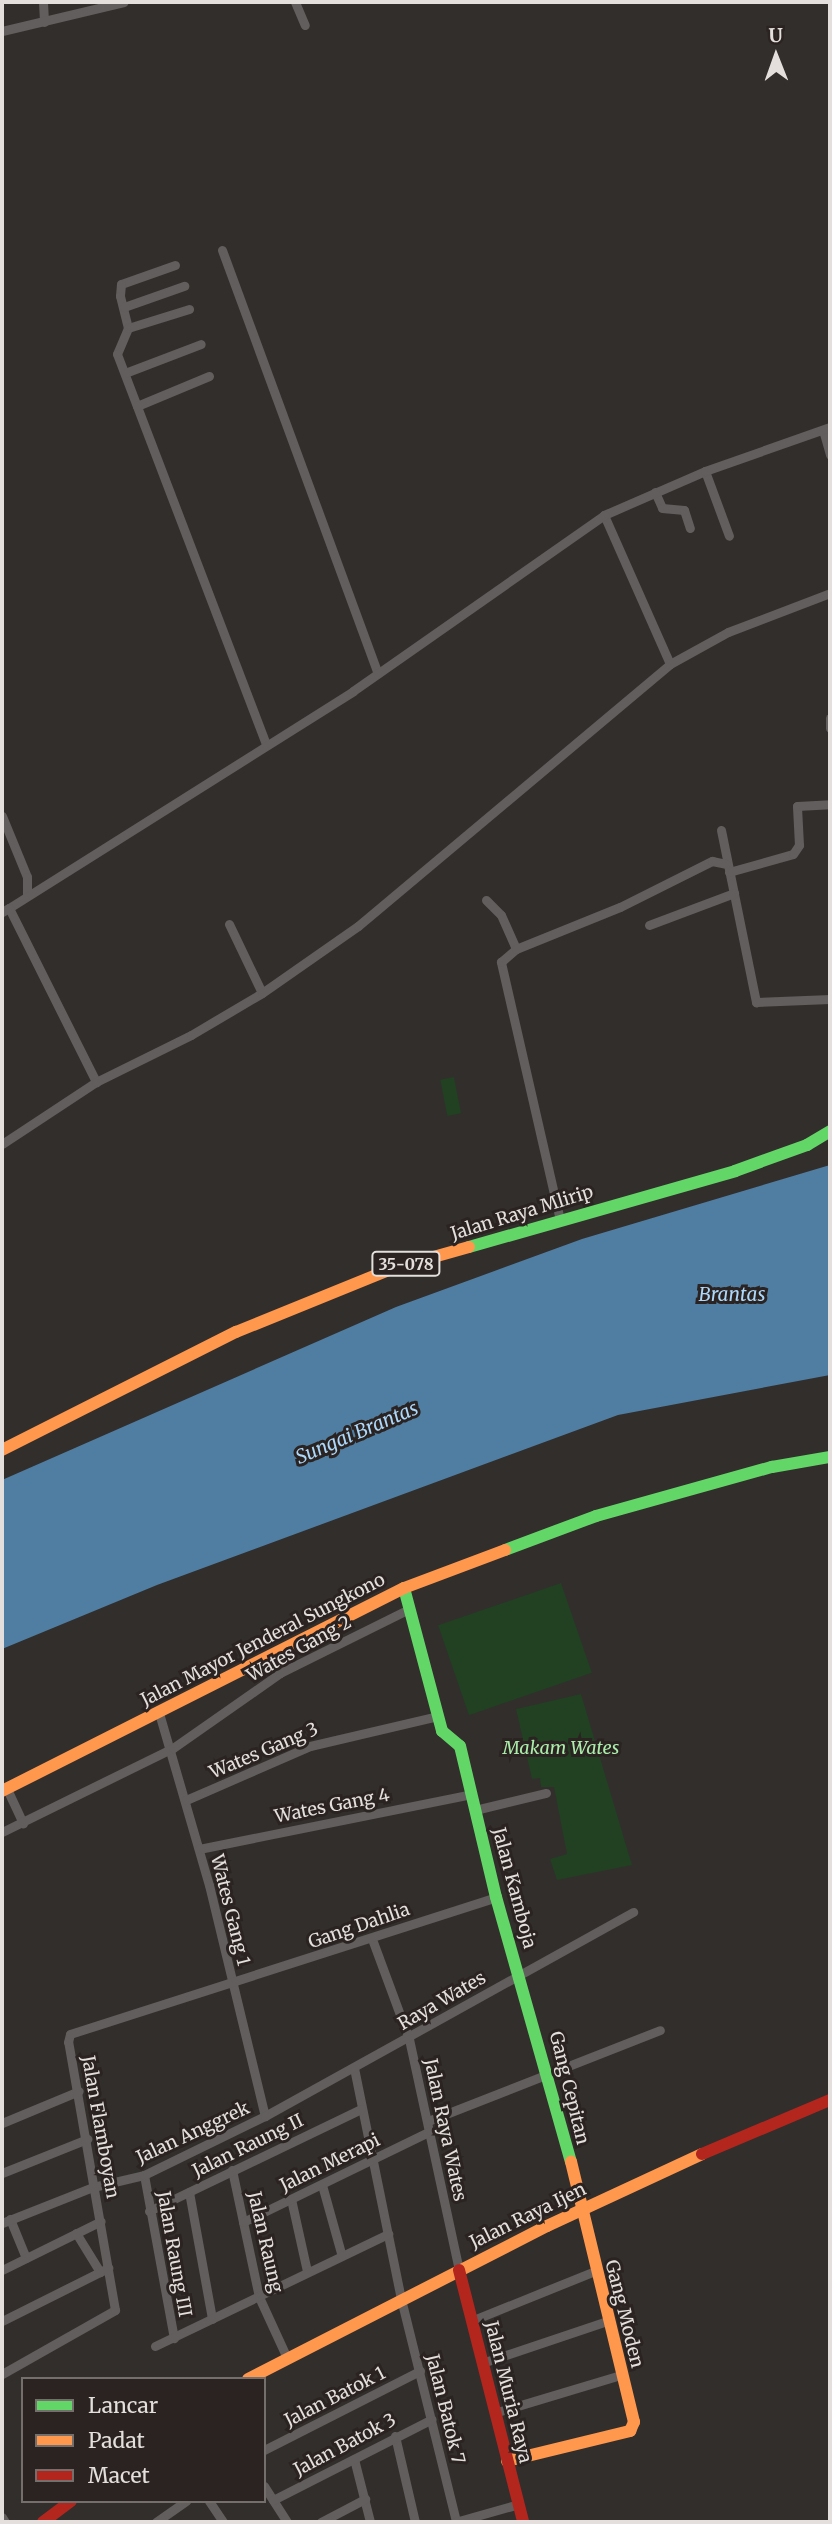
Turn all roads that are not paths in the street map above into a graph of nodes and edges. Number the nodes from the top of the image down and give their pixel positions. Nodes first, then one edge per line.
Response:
1 (43, 2) edge
2 (124, 2) edge
3 (295, 2) edge
4 (44, 22) junction
5 (305, 25) dead end
6 (2, 31) edge
7 (222, 250) dead end
8 (175, 265) dead end
9 (184, 286) dead end
10 (124, 307) junction
11 (189, 309) dead end
12 (128, 328) junction
13 (201, 344) dead end
14 (125, 373) junction
15 (209, 376) dead end
16 (137, 406) junction
17 (827, 428) edge
18 (830, 455) edge
19 (705, 471) junction
20 (655, 492) junction
21 (604, 515) junction
22 (690, 528) dead end
23 (729, 536) dead end
24 (830, 593) edge
25 (670, 664) junction
26 (378, 673) junction
27 (830, 718) edge
28 (830, 729) edge
29 (267, 745) junction
30 (830, 804) edge
31 (2, 816) edge
32 (721, 830) dead end
33 (727, 868) junction
34 (734, 893) junction
35 (27, 896) junction
36 (486, 900) dead end
37 (5, 910) edge
38 (229, 924) dead end
39 (649, 925) dead end
40 (516, 949) junction
41 (262, 993) junction
42 (830, 999) edge
43 (96, 1082) junction
44 (830, 1131) edge
45 (2, 1144) edge
46 (560, 1220) junction
47 (2, 1450) edge
48 (830, 1457) edge
49 (404, 1588) junction
50 (409, 1609) junction
51 (269, 1654) junction
52 (280, 1674) junction
53 (159, 1713) junction
54 (438, 1716) junction
55 (173, 1748) junction
56 (4, 1790) edge
57 (546, 1793) dead end
58 (471, 1794) junction
59 (186, 1800) junction
60 (475, 1810) junction
61 (23, 1824) junction
62 (2, 1832) edge
63 (199, 1849) junction
64 (496, 1897) junction
65 (633, 1912) dead end
66 (372, 1939) junction
67 (520, 1975) junction
68 (232, 1985) junction
69 (660, 2030) dead end
70 (410, 2039) junction
71 (354, 2068) junction
72 (550, 2075) junction
73 (79, 2091) junction
74 (830, 2100) edge
75 (361, 2109) junction
76 (265, 2116) junction
77 (428, 2121) junction
78 (2, 2123) edge
79 (430, 2131) junction
80 (87, 2139) junction
81 (371, 2162) junction
82 (232, 2170) junction
83 (2, 2173) edge
84 (144, 2175) junction
85 (322, 2185) junction
86 (93, 2187) junction
87 (189, 2192) junction
88 (291, 2199) junction
89 (149, 2211) junction
90 (580, 2211) junction
91 (6, 2221) edge
92 (101, 2221) junction
93 (243, 2222) junction
94 (76, 2233) junction
95 (388, 2234) junction
96 (341, 2253) junction
97 (26, 2258) junction
98 (2, 2270) edge
99 (104, 2270) junction
100 (459, 2270) junction
101 (595, 2271) junction
102 (307, 2272) junction
103 (259, 2297) junction
104 (402, 2303) junction
105 (212, 2319) junction
106 (471, 2320) junction
107 (2, 2321) edge
108 (607, 2321) junction
109 (174, 2338) junction
110 (156, 2346) dead end
111 (287, 2358) junction
112 (482, 2363) junction
113 (420, 2371) junction
114 (2, 2374) edge
115 (621, 2375) junction
116 (252, 2377) edge
117 (494, 2413) junction
118 (432, 2419) junction
119 (395, 2436) junction
120 (266, 2449) edge
121 (354, 2459) junction
122 (507, 2461) junction
123 (266, 2489) edge
124 (365, 2499) junction
125 (274, 2500) junction
126 (68, 2503) edge
127 (183, 2503) edge
128 (210, 2503) edge
129 (519, 2504) junction
130 (2, 2517) edge
131 (5, 2522) edge
132 (43, 2522) edge
133 (156, 2522) edge
134 (223, 2522) edge
135 (287, 2522) edge
136 (321, 2522) edge
137 (370, 2522) edge
138 (415, 2522) edge
139 (455, 2522) edge
140 (523, 2522) edge

1 - 4 street
2 - 4 street
3 - 5 street
4 - 6 street
7 - 26 street
8 - 10 street
9 - 10 street
10 - 12 street
11 - 12 street
12 - 14 street
13 - 14 street
14 - 16 street
15 - 16 street
16 - 29 street
17 - 18 street
17 - 19 street
19 - 20 street
19 - 23 street
20 - 21 street
20 - 22 street
21 - 25 street
21 - 26 street
24 - 25 street
25 - 41 street
26 - 29 street
27 - 28 street
29 - 35 street
30 - 33 street
31 - 35 street
32 - 33 street
33 - 34 street
33 - 40 street
34 - 39 street
34 - 42 street
35 - 37 street
36 - 40 street
37 - 43 street
38 - 41 street
40 - 46 street
41 - 43 street
43 - 45 street
44 - 46 street, Jalan Raya Mlirip / 35-078
46 - 47 street, Jalan Raya Mlirip / 35-078
48 - 49 street, Jalan Mayor Jenderal Sungkono
49 - 50 street, Jalan Kamboja
49 - 51 street, Jalan Mayor Jenderal Sungkono
50 - 52 street, Wates Gang 2
50 - 54 street, Jalan Kamboja
51 - 52 street
51 - 53 street, Jalan Mayor Jenderal Sungkono
52 - 55 street, Wates Gang 2
53 - 55 street, Wates Gang 1
53 - 56 street, Jalan Mayor Jenderal Sungkono
54 - 58 street, Jalan Kamboja
54 - 59 street, Wates Gang 3
55 - 59 street, Wates Gang 1
55 - 61 street, Wates Gang 2
56 - 61 street
57 - 60 street
58 - 60 street, Jalan Kamboja
58 - 63 street, Wates Gang 4
59 - 63 street, Wates Gang 1
60 - 64 street, Jalan Kamboja
61 - 62 street, Wates Gang 2
63 - 68 street, Wates Gang 1
64 - 66 street, Gang Dahlia
64 - 67 street, Jalan Kamboja
65 - 67 street, Raya Wates
66 - 68 street, Gang Dahlia
66 - 70 street, Jalan Raya Wates
67 - 70 street, Raya Wates
67 - 72 street, Gang Cepitan
68 - 73 street, Jalan Flamboyan
68 - 76 street, Wates Gang 1
69 - 72 street
70 - 71 street, Raya Wates
70 - 77 street, Jalan Raya Wates
71 - 75 street, Jalan Batok 7
71 - 76 street, Raya Wates
72 - 77 street
72 - 90 street, Gang Cepitan
73 - 78 street
73 - 80 street, Jalan Flamboyan
74 - 90 street, Jalan Raya Ijen
75 - 81 street, Jalan Batok 7
75 - 82 street, Jalan Raung II
76 - 84 street, Jalan Anggrek
77 - 79 street, Jalan Raya Wates
79 - 81 street, Jalan Merapi
79 - 100 street, Jalan Raya Wates
80 - 83 street
80 - 86 street, Jalan Flamboyan
81 - 85 street, Jalan Merapi
81 - 95 street, Jalan Batok 7
82 - 87 street, Jalan Raung II
82 - 93 street, Jalan Raung
84 - 86 street, Jalan Anggrek
84 - 89 street, Jalan Raung III
85 - 88 street, Jalan Merapi
85 - 96 street
86 - 91 street, Jalan Anggrek
86 - 92 street, Jalan Flamboyan
87 - 89 street, Jalan Raung II
87 - 105 street
88 - 93 street, Jalan Merapi
88 - 102 street
89 - 109 street, Jalan Raung III
90 - 100 street, Jalan Raya Ijen
90 - 101 street, Gang Moden
91 - 97 street
92 - 94 street
92 - 99 street, Jalan Flamboyan
93 - 103 street, Jalan Raung
94 - 97 street
94 - 99 street
95 - 96 street
95 - 104 street, Jalan Batok 7
96 - 102 street
97 - 98 street
99 - 107 street
99 - 114 street, Jalan Flamboyan
100 - 104 street, Jalan Raya Ijen
100 - 106 street, Jalan Muria Raya
101 - 106 street
101 - 108 street, Gang Moden
102 - 103 street
103 - 105 street
103 - 111 street, Jalan Raung
104 - 111 street, Jalan Raya Ijen
104 - 113 street, Jalan Batok 7
105 - 109 street
106 - 112 street, Jalan Muria Raya
108 - 112 street
108 - 115 street, Gang Moden
109 - 110 street
111 - 116 street, Jalan Raya Ijen
112 - 117 street, Jalan Muria Raya
113 - 118 street, Jalan Batok 7
113 - 120 street, Jalan Batok 1
115 - 117 street
115 - 122 street, Gang Moden
117 - 122 street, Jalan Muria Raya
118 - 119 street, Jalan Batok 3
118 - 139 street, Jalan Batok 7
119 - 121 street, Jalan Batok 3
119 - 138 street
121 - 124 street
121 - 125 street, Jalan Batok 3
122 - 129 street, Jalan Muria Raya
123 - 125 street
124 - 136 street
124 - 137 street
125 - 135 street
126 - 132 street
127 - 133 street
128 - 134 street
129 - 139 street
129 - 140 street, Jalan Muria Raya
130 - 131 street

